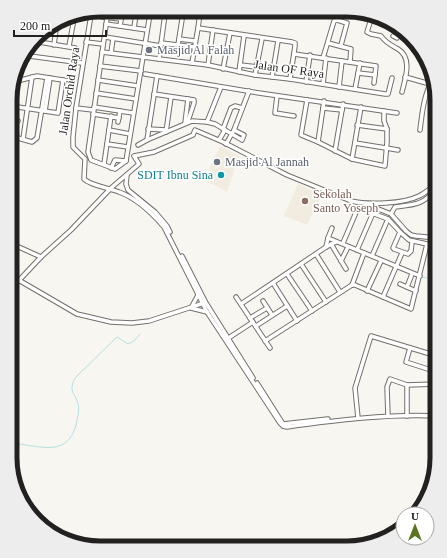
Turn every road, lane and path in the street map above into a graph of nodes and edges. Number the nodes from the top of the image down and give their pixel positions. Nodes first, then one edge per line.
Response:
1 (102, 17) dead end
2 (136, 17) edge
3 (149, 17) edge
4 (165, 17) edge
5 (182, 17) edge
6 (199, 17) edge
7 (90, 18) edge
8 (107, 18) junction
9 (121, 19) joint
10 (371, 20) edge
11 (73, 22) edge
12 (106, 24) junction
13 (120, 26) junction
14 (134, 28) junction
15 (198, 28) junction
16 (57, 29) edge
17 (147, 30) junction
18 (213, 30) junction
19 (230, 33) junction
20 (399, 35) edge
21 (244, 36) junction
22 (393, 36) dead end
23 (105, 37) junction
24 (179, 38) junction
25 (262, 38) junction
26 (113, 39) junction
27 (195, 41) junction
28 (278, 41) junction
29 (40, 42) edge
30 (86, 42) junction
31 (328, 43) junction
32 (103, 44) junction
33 (145, 44) junction
34 (161, 44) junction
35 (54, 45) junction
36 (178, 45) junction
37 (340, 45) junction
38 (69, 46) junction
39 (194, 47) junction
40 (75, 48) dead end
41 (102, 52) junction
42 (111, 53) junction
43 (294, 54) junction
44 (310, 55) junction
45 (30, 56) edge
46 (143, 57) junction
47 (325, 58) junction
48 (159, 59) junction
49 (342, 61) junction
50 (350, 62) junction
51 (82, 63) junction
52 (192, 63) junction
53 (360, 63) junction
54 (208, 65) junction
55 (240, 65) junction
56 (100, 66) junction
57 (256, 68) junction
58 (223, 69) junction
59 (140, 71) junction
60 (239, 72) junction
61 (358, 73) junction
62 (145, 74) dead end
63 (255, 75) junction
64 (375, 75) junction
65 (157, 76) junction
66 (272, 77) junction
67 (406, 77) junction
68 (32, 78) junction
69 (49, 78) junction
70 (392, 78) dead end
71 (290, 79) junction
72 (20, 80) edge
73 (63, 80) junction
74 (69, 80) dead end
75 (98, 80) junction
76 (428, 81) edge
77 (306, 82) junction
78 (374, 83) dead end
79 (323, 84) junction
80 (138, 86) junction
81 (221, 87) junction
82 (339, 87) junction
83 (355, 89) junction
84 (429, 89) edge
85 (249, 91) junction
86 (402, 92) dead end
87 (96, 93) junction
88 (154, 94) junction
89 (277, 96) junction
90 (171, 97) junction
91 (136, 99) junction
92 (188, 99) junction
93 (307, 100) junction
94 (324, 102) junction
95 (343, 104) junction
96 (17, 107) edge
97 (361, 107) junction
98 (76, 108) junction
99 (242, 108) junction
100 (323, 108) junction
101 (28, 109) junction
102 (93, 110) junction
103 (342, 110) junction
104 (44, 111) junction
105 (120, 111) junction
106 (384, 111) junction
107 (134, 113) junction
108 (396, 113) dead end
109 (111, 116) junction
110 (294, 116) dead end
111 (187, 122) junction
112 (207, 122) junction
113 (357, 125) junction
114 (387, 128) junction
115 (148, 129) junction
116 (109, 130) junction
117 (224, 130) junction
118 (234, 130) junction
119 (420, 130) dead end
120 (166, 131) junction
121 (130, 134) junction
122 (232, 134) junction
123 (17, 138) edge
124 (23, 139) junction
125 (147, 140) junction
126 (218, 140) junction
127 (318, 142) junction
128 (354, 143) junction
129 (107, 144) junction
130 (226, 144) junction
131 (138, 145) dead end
132 (128, 146) junction
133 (387, 148) junction
134 (398, 150) dead end
135 (335, 151) junction
136 (352, 159) junction
137 (126, 160) junction
138 (104, 164) junction
139 (112, 168) junction
140 (127, 175) junction
141 (111, 188) junction
142 (127, 188) junction
143 (430, 190) edge
144 (122, 193) junction
145 (430, 195) edge
146 (365, 204) junction
147 (373, 213) junction
148 (391, 214) junction
149 (388, 220) junction
150 (332, 228) dead end
151 (400, 232) junction
152 (430, 237) edge
153 (328, 238) junction
154 (336, 242) junction
155 (412, 242) junction
156 (343, 243) junction
157 (331, 244) junction
158 (17, 246) edge
159 (326, 247) junction
160 (348, 247) junction
161 (357, 250) junction
162 (364, 253) junction
163 (402, 253) junction
164 (316, 254) junction
165 (372, 256) junction
166 (41, 257) junction
167 (341, 261) junction
168 (380, 261) junction
169 (301, 264) junction
170 (396, 267) junction
171 (346, 269) dead end
172 (287, 274) junction
173 (412, 274) junction
174 (420, 276) junction
175 (19, 280) joint
176 (273, 282) junction
177 (400, 284) dead end
178 (352, 285) junction
179 (407, 287) junction
180 (367, 291) junction
181 (416, 291) junction
182 (340, 292) junction
183 (198, 295) junction
184 (236, 297) dead end
185 (383, 297) junction
186 (263, 301) dead end
187 (326, 302) junction
188 (204, 303) junction
189 (240, 304) junction
190 (287, 306) junction
191 (191, 308) junction
192 (267, 308) junction
193 (312, 311) junction
194 (207, 312) junction
195 (272, 316) junction
196 (251, 320) junction
197 (297, 321) junction
198 (256, 326) junction
199 (227, 340) junction
200 (265, 341) junction
201 (270, 348) dead end
202 (410, 348) junction
203 (430, 354) edge
204 (430, 370) edge
205 (430, 384) edge
206 (407, 385) junction
207 (388, 415) junction
208 (408, 415) junction
209 (430, 415) edge
210 (358, 417) junction

1 - 8 street
2 - 14 street
3 - 17 street
4 - 34 street
5 - 24 street
6 - 15 street
7 - 30 street, Jalan Orchid Raya
8 - 9 street
8 - 12 street
9 - 13 street
10 - 67 street
11 - 38 street
12 - 13 street
12 - 23 street
13 - 14 street
14 - 17 street
15 - 18 street
15 - 27 street
16 - 35 street
17 - 33 street
18 - 19 street
18 - 54 street
19 - 21 street
19 - 58 street
20 - 22 street
21 - 25 street
21 - 55 street
23 - 26 street
23 - 32 street
24 - 27 street
24 - 36 street
25 - 28 street
25 - 57 street
26 - 33 street
26 - 42 street
27 - 39 street
28 - 43 street
28 - 66 street
29 - 35 street
30 - 32 street
30 - 51 street, Jalan Orchid Raya
31 - 37 street
31 - 37 street
31 - 47 street
32 - 41 street
33 - 34 street
33 - 46 street
34 - 36 street
34 - 48 street
35 - 38 street
36 - 39 street
37 - 50 street
38 - 40 street
39 - 52 street
41 - 42 street, Jalan OF Raya
41 - 56 street
42 - 46 street, Jalan OF Raya
43 - 44 street
43 - 71 street
44 - 47 street
44 - 77 street
45 - 51 street
46 - 48 street, Jalan OF Raya
46 - 59 street
47 - 49 street
47 - 79 street
48 - 52 street, Jalan OF Raya
49 - 50 street
49 - 82 street
50 - 53 street
51 - 98 street, Jalan Orchid Raya
52 - 54 street, Jalan OF Raya
53 - 61 street
53 - 64 street
54 - 58 street, Jalan OF Raya
55 - 57 street
55 - 60 street
56 - 59 street
56 - 75 street
57 - 63 street
58 - 60 street, Jalan OF Raya
59 - 80 street
60 - 63 street, Jalan OF Raya
61 - 64 street
61 - 83 street
62 - 65 street
63 - 66 street, Jalan OF Raya
64 - 78 street
65 - 81 street
65 - 88 street
66 - 71 street, Jalan OF Raya
67 - 76 street
67 - 86 street
68 - 69 street
68 - 72 street
68 - 101 street
69 - 73 street
69 - 104 street
70 - 83 street, Jalan OF Raya
71 - 77 street, Jalan OF Raya
73 - 74 street
73 - 104 street
75 - 80 street
75 - 87 street
77 - 79 street, Jalan OF Raya
79 - 82 street, Jalan OF Raya
80 - 91 street
81 - 85 street
81 - 112 street
82 - 83 street, Jalan OF Raya
84 - 119 street
85 - 89 street
85 - 99 street
87 - 91 street
87 - 102 street
88 - 90 street
88 - 115 street
89 - 93 street
89 - 110 street
90 - 92 street
90 - 120 street
91 - 107 street
92 - 111 street
92 - 111 street
93 - 94 street
93 - 127 street
94 - 95 street
94 - 100 street
95 - 97 street
95 - 103 street
96 - 101 street
97 - 106 street
97 - 113 street
98 - 102 street
98 - 141 street, Jalan Orchid Raya
99 - 117 street
99 - 118 street
100 - 103 street
100 - 127 street
101 - 104 street
101 - 124 street
102 - 105 street
102 - 109 street
102 - 138 street
103 - 135 street
104 - 124 street
105 - 107 street
105 - 109 street
106 - 108 street
106 - 114 street
107 - 121 street
109 - 116 street
111 - 112 street
111 - 120 street
112 - 117 street
113 - 114 street
113 - 128 street
114 - 133 street
115 - 120 street
115 - 125 street
116 - 121 street
116 - 129 street
117 - 122 street
117 - 126 street
118 - 122 street
118 - 122 street
120 - 125 street
121 - 132 street
122 - 130 street
123 - 124 street
125 - 131 street
126 - 130 street
126 - 140 street
127 - 135 street
128 - 133 street
128 - 136 street
129 - 132 street
129 - 138 street
130 - 146 street
132 - 137 street
133 - 134 street
133 - 136 street
135 - 136 street
137 - 139 street
137 - 139 street
138 - 139 street
140 - 141 street
140 - 142 street
141 - 144 street
141 - 166 street
142 - 144 street
142 - 188 street
143 - 146 street
144 - 183 street
145 - 148 street
146 - 148 street
147 - 149 street
147 - 156 street
147 - 161 street
148 - 152 street
149 - 151 street
149 - 165 street
150 - 153 street
151 - 155 street
151 - 163 street
153 - 154 street
153 - 159 street
154 - 156 street
154 - 157 street
155 - 163 street
155 - 174 street
156 - 160 street
157 - 159 street
157 - 167 street
158 - 166 street
159 - 164 street
160 - 161 street
160 - 167 street
161 - 162 street
162 - 165 street
162 - 178 street
163 - 170 street
164 - 169 street
164 - 182 street
165 - 168 street
166 - 175 street
167 - 171 street
168 - 170 street
168 - 180 street
169 - 172 street
169 - 187 street
170 - 173 street
170 - 185 street
172 - 176 street
172 - 193 street
173 - 174 street
173 - 179 street
174 - 181 street
175 - 191 street
176 - 189 street
176 - 190 street
177 - 179 street
178 - 180 street
178 - 182 street
179 - 181 street
180 - 185 street
181 - 185 street
182 - 187 street
183 - 188 street
183 - 191 street
184 - 189 street
186 - 192 street
187 - 193 street
188 - 191 street
188 - 194 street
188 - 199 street
189 - 196 street
190 - 195 street
190 - 197 street
191 - 194 street
192 - 195 street
192 - 196 street
193 - 197 street
194 - 199 street
195 - 198 street
196 - 198 street
196 - 199 street
197 - 200 street
198 - 200 street
199 - 210 street
200 - 201 street
202 - 203 street
202 - 204 street
202 - 210 street
205 - 206 street
206 - 207 street
206 - 208 street
207 - 208 street
207 - 210 street
208 - 209 street

